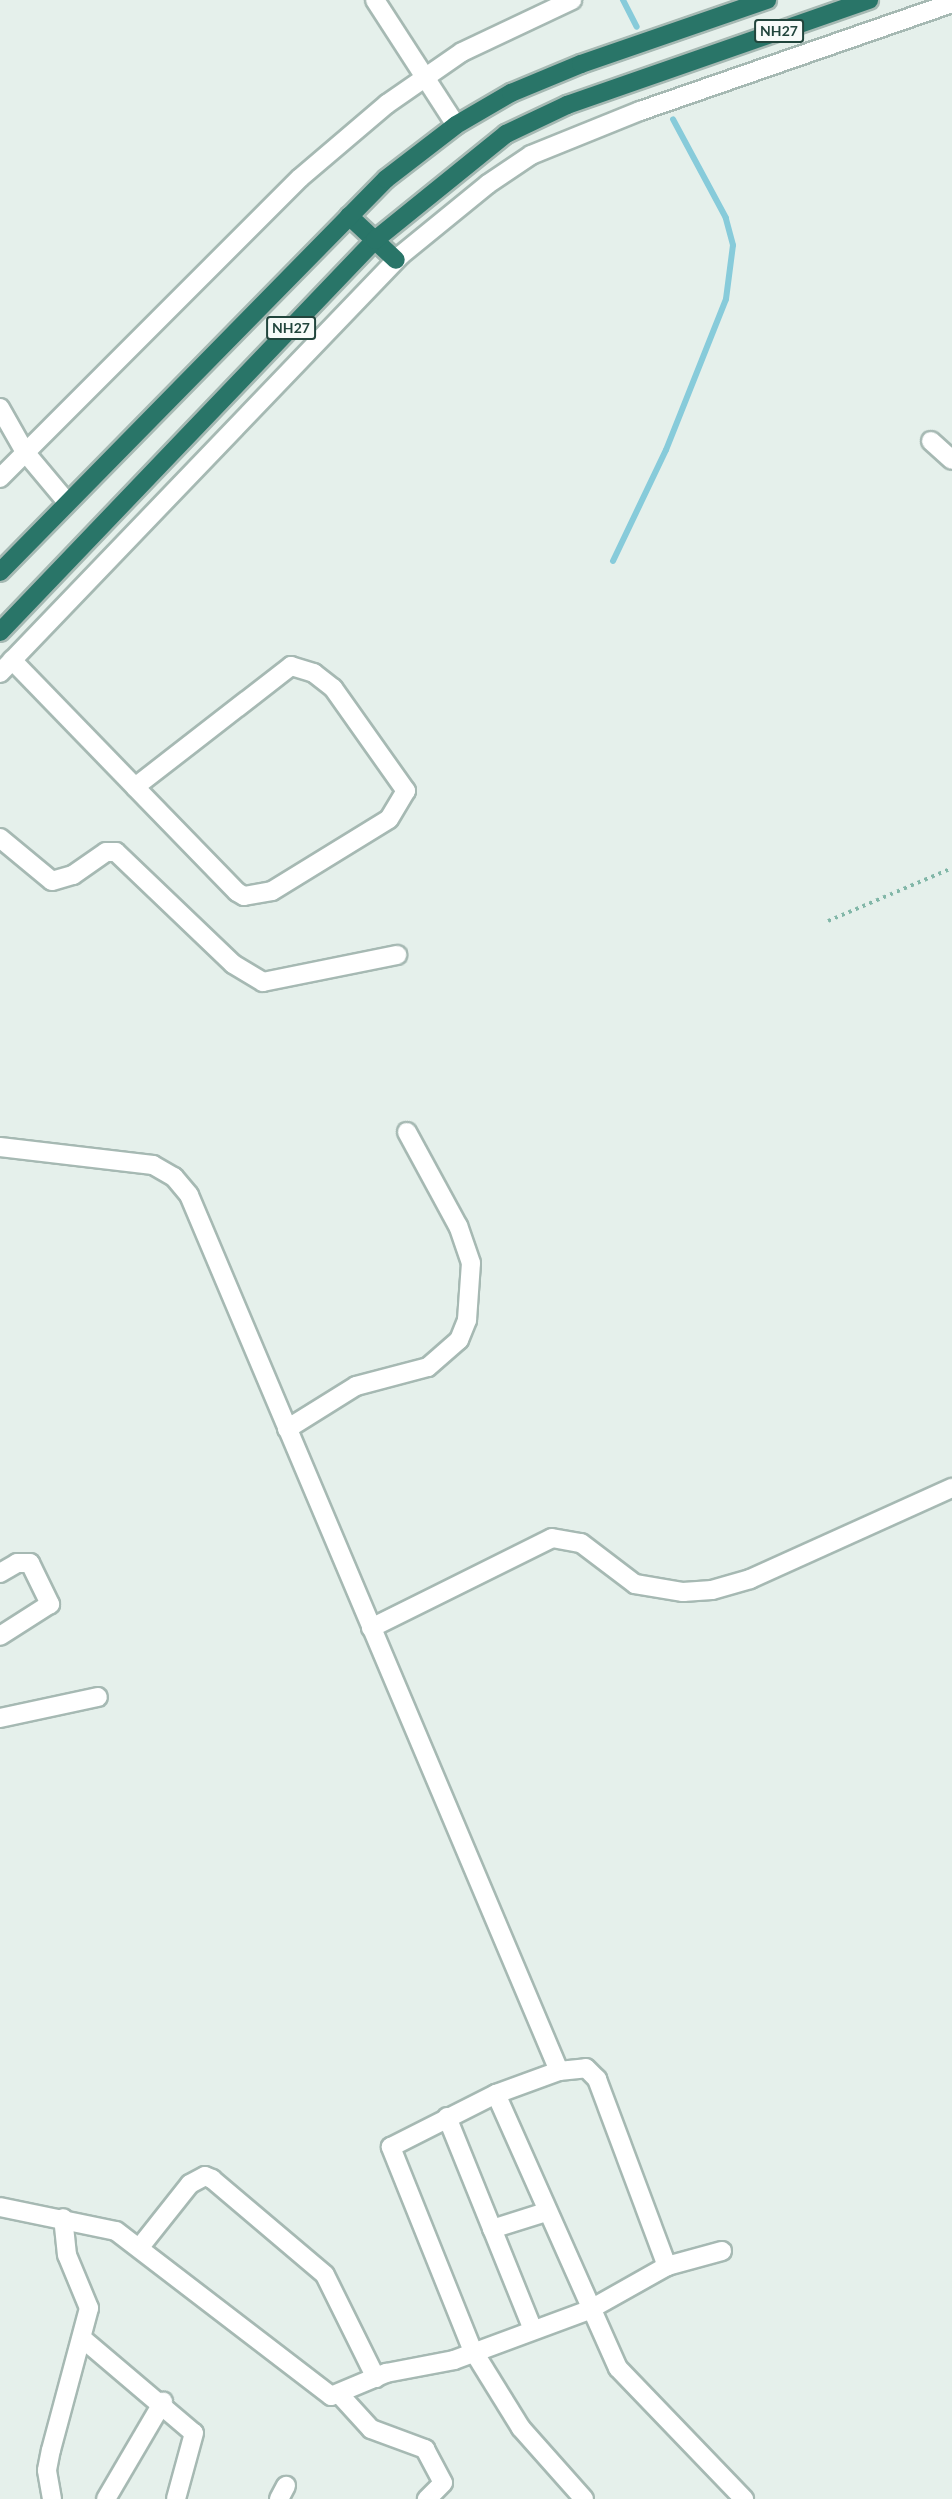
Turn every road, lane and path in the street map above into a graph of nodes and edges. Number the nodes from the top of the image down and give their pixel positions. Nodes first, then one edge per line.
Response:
1 (375, 0) edge
2 (572, 0) edge
3 (767, 0) edge
4 (869, 0) edge
5 (952, 3) edge
6 (426, 74) junction
7 (456, 126) junction
8 (349, 216) junction
9 (375, 240) junction
10 (396, 260) junction
11 (0, 408) edge
12 (931, 441) dead end
13 (25, 452) junction
14 (952, 460) edge
15 (0, 478) edge
16 (66, 501) junction
17 (0, 572) edge
18 (0, 632) edge
19 (6, 667) edge
20 (135, 787) junction
21 (0, 838) edge
22 (952, 868) edge
23 (828, 921) dead end
24 (397, 955) dead end
25 (408, 1132) dead end
26 (0, 1147) edge
27 (287, 1429) junction
28 (952, 1488) edge
29 (0, 1573) edge
30 (372, 1628) junction
31 (0, 1636) edge
32 (98, 1697) dead end
33 (0, 1718) edge
34 (559, 2071) junction
35 (496, 2094) junction
36 (447, 2117) junction
37 (1, 2208) edge
38 (546, 2212) junction
39 (63, 2218) junction
40 (492, 2229) junction
41 (140, 2247) junction
42 (722, 2251) dead end
43 (667, 2266) junction
44 (589, 2310) junction
45 (533, 2330) junction
46 (83, 2339) junction
47 (474, 2352) junction
48 (381, 2375) junction
49 (340, 2395) junction
50 (163, 2402) junction
51 (52, 2499) edge
52 (106, 2499) edge
53 (176, 2499) edge
54 (427, 2499) edge
55 (584, 2499) edge
56 (744, 2499) edge

1 - 6 street
2 - 6 street
3 - 7 highway, NH27
4 - 9 highway, NH27
5 - 10 street
6 - 7 street
6 - 13 street
7 - 8 highway, NH27
8 - 9 highway
8 - 16 highway, NH27
9 - 10 highway
9 - 18 highway, NH27
10 - 19 street
11 - 13 street
12 - 14 street
13 - 15 street
13 - 16 street
16 - 17 highway, NH27
19 - 20 street
20 - 20 street
21 - 24 street
22 - 23 path
25 - 27 street
26 - 27 street
27 - 30 street
28 - 30 street
29 - 31 street
30 - 34 street
32 - 33 street
34 - 35 street
34 - 43 street
35 - 36 street
35 - 38 street
36 - 40 street
36 - 47 street
37 - 39 street
38 - 40 street
38 - 44 street
39 - 41 street
39 - 46 street
40 - 45 street
41 - 48 street
41 - 49 street
42 - 43 street
43 - 44 street
44 - 45 street
44 - 56 street
45 - 47 street
46 - 50 street
46 - 51 street
47 - 48 street
47 - 55 street
48 - 49 street
49 - 54 street
50 - 52 street
50 - 53 street

